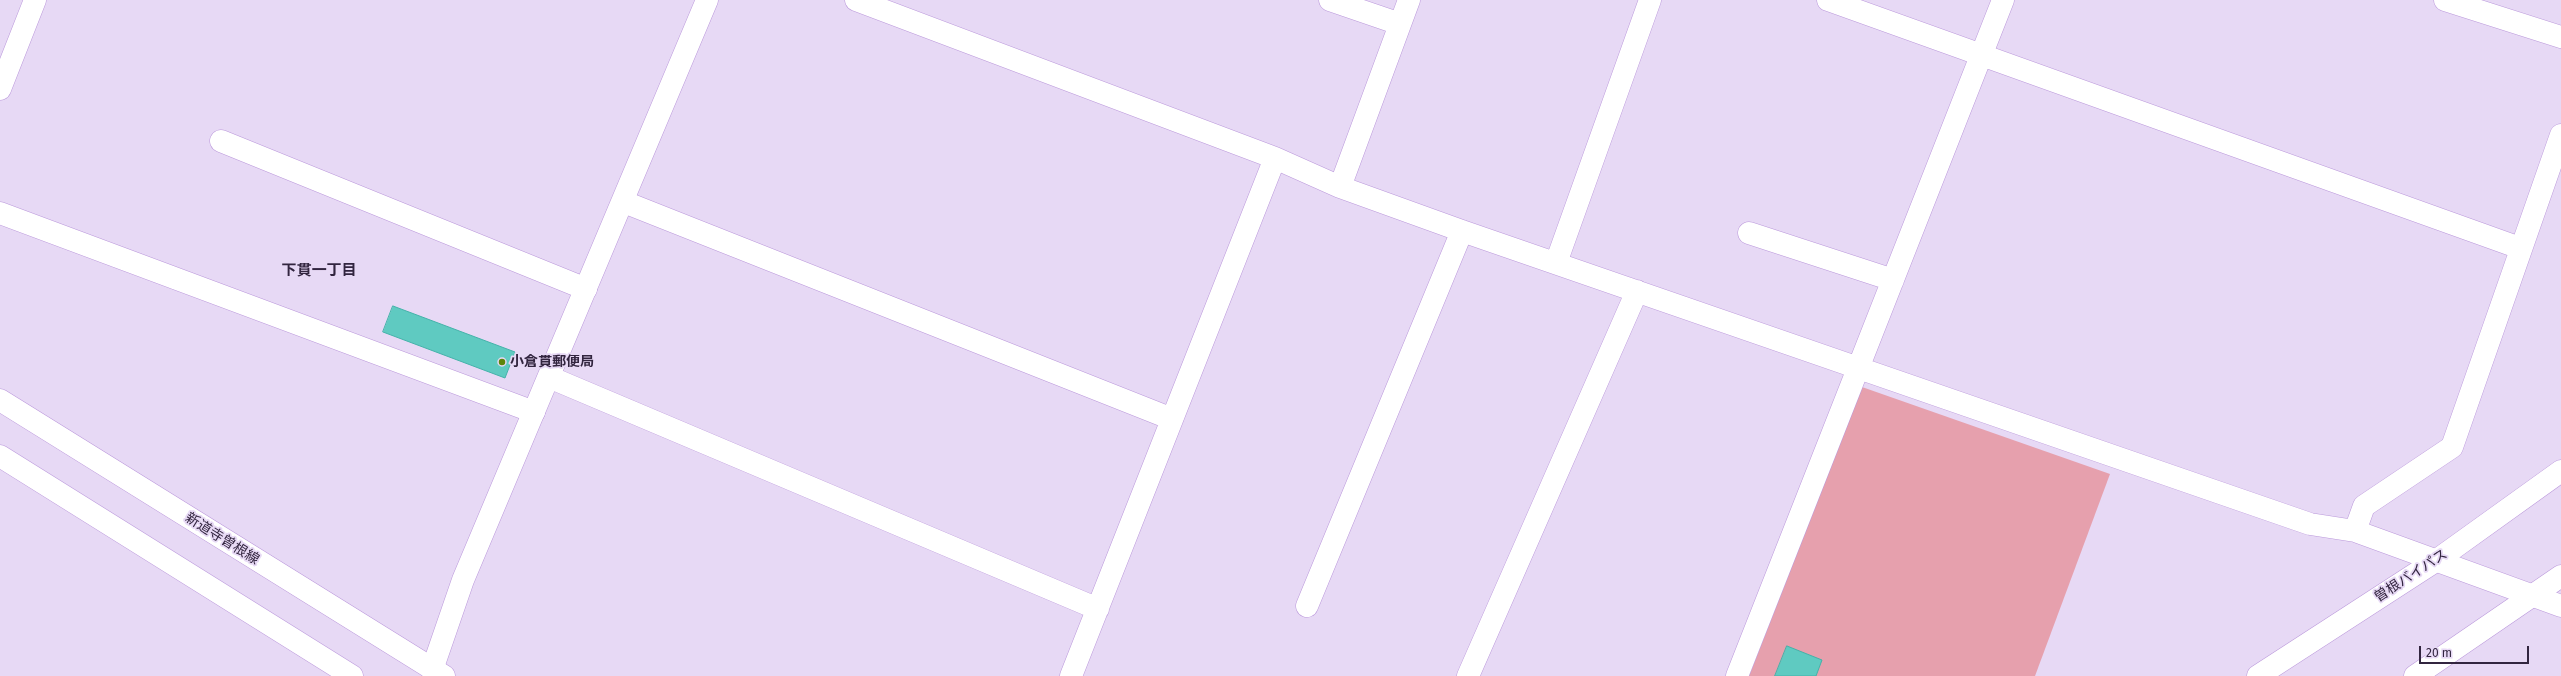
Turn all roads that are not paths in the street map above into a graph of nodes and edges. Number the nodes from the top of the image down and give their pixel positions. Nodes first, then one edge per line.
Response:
1 (35, 0) edge
2 (707, 0) edge
3 (856, 0) edge
4 (1330, 0) edge
5 (1409, 0) edge
6 (1650, 0) edge
7 (1828, 0) edge
8 (2003, 0) edge
9 (2445, 0) edge
10 (1400, 24) junction
11 (2561, 37) edge
12 (1982, 55) junction
13 (0, 89) edge
14 (2561, 135) edge
15 (221, 141) dead end
16 (1275, 158) junction
17 (1340, 187) junction
18 (624, 202) junction
19 (0, 213) edge
20 (1462, 231) junction
21 (1749, 232) dead end
22 (2520, 248) junction
23 (1556, 263) junction
24 (1893, 280) junction
25 (586, 289) junction
26 (1637, 291) junction
27 (1857, 369) junction
28 (549, 377) junction
29 (0, 400) edge
30 (534, 412) junction
31 (1172, 419) junction
32 (0, 456) edge
33 (2561, 472) edge
34 (2355, 531) junction
35 (2437, 560) junction
36 (2561, 576) edge
37 (2532, 596) junction
38 (1307, 606) dead end
39 (2561, 606) edge
40 (1098, 609) junction
41 (436, 674) edge
42 (352, 676) edge
43 (1071, 676) edge
44 (1468, 676) edge
45 (1737, 676) edge
46 (2258, 676) edge
47 (2415, 676) edge

1 - 13 main road
2 - 18 main road
3 - 16 main road
4 - 10 main road
5 - 10 main road
6 - 23 main road
7 - 12 main road
8 - 12 main road
9 - 11 main road
10 - 17 main road
12 - 22 main road
12 - 24 main road
14 - 22 main road
15 - 25 main road
16 - 17 main road
16 - 31 main road
17 - 20 main road
18 - 25 main road
18 - 31 main road
19 - 30 main road
20 - 23 main road
20 - 38 main road
21 - 24 main road
22 - 34 main road
23 - 26 main road
24 - 27 main road
25 - 28 main road
26 - 27 main road
26 - 44 main road
27 - 34 main road
27 - 45 main road
28 - 30 main road
28 - 40 main road
29 - 41 main road, 新道寺曽根線
30 - 41 main road
31 - 40 main road
32 - 42 main road
33 - 35 main road, 曽根バイパス
34 - 35 main road
35 - 37 main road
35 - 46 main road, 曽根バイパス
36 - 37 main road
37 - 39 main road
37 - 47 main road
40 - 43 main road

